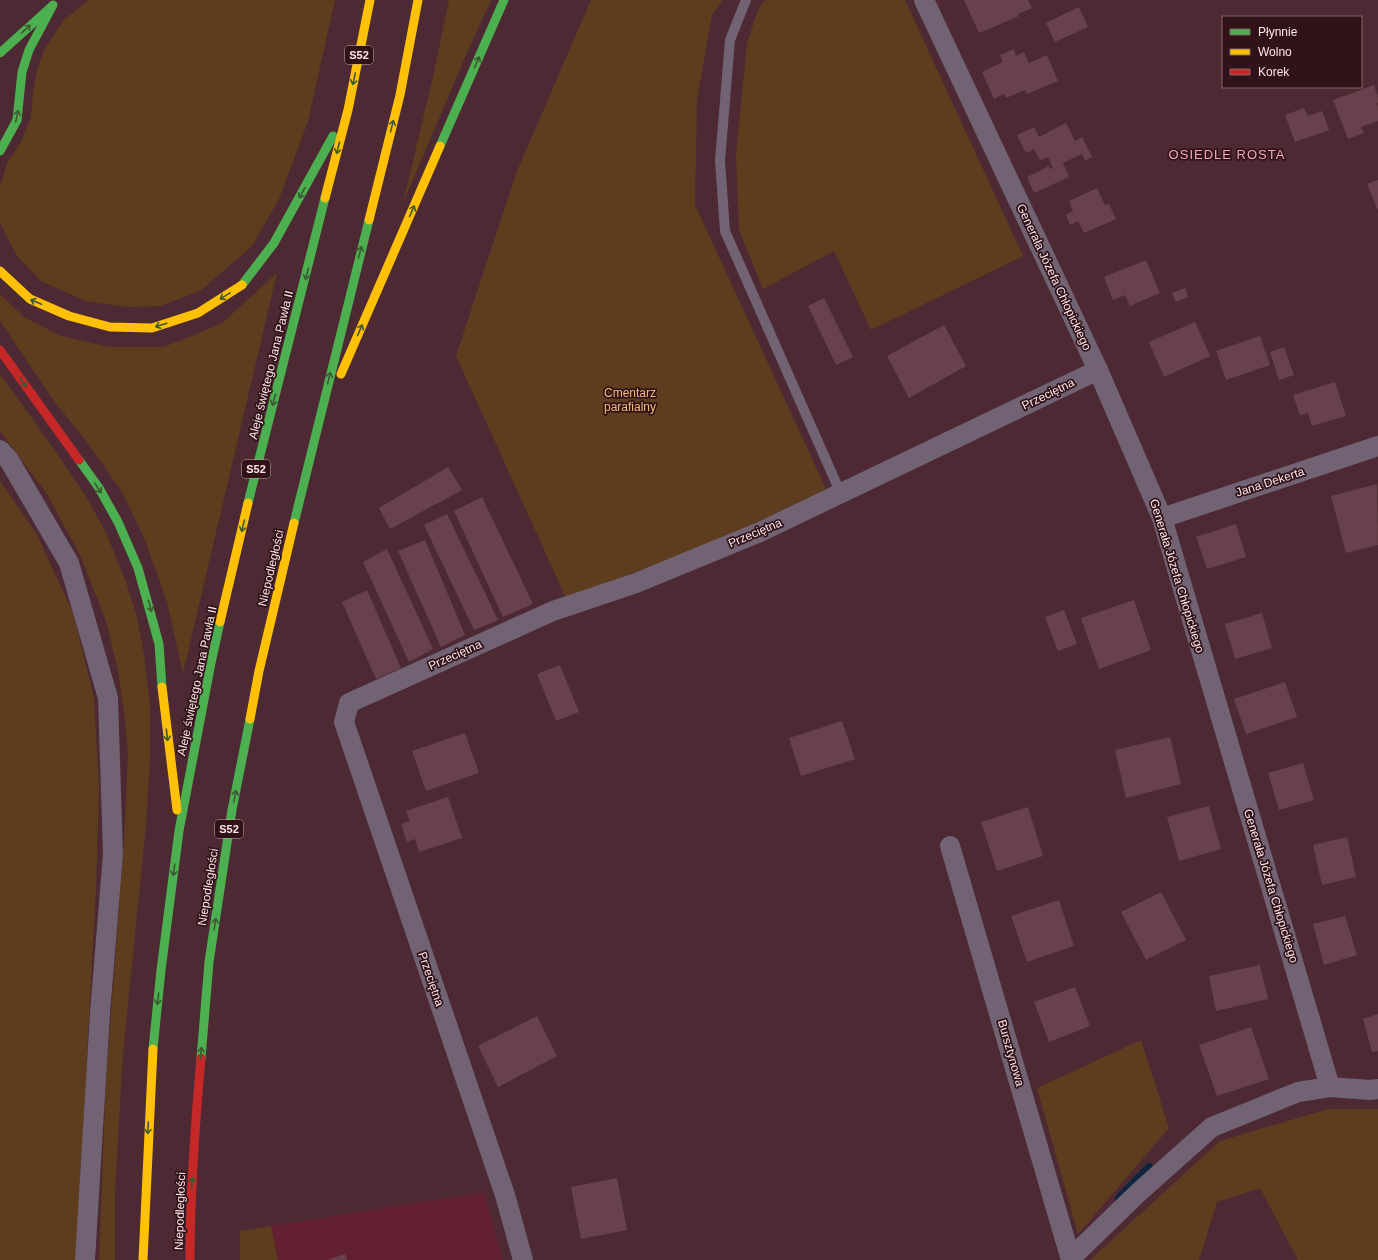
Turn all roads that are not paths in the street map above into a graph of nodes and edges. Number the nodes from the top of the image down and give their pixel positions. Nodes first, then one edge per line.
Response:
1 (370, 0) edge
2 (418, 0) edge
3 (504, 0) edge
4 (746, 0) edge
5 (924, 0) edge
6 (56, 3) edge
7 (0, 53) edge
8 (348, 110) junction
9 (0, 151) edge
10 (0, 271) edge
11 (0, 350) edge
12 (1098, 370) junction
13 (316, 430) junction
14 (1378, 446) edge
15 (0, 450) edge
16 (841, 494) junction
17 (1162, 518) junction
18 (180, 831) junction
19 (950, 846) dead end
20 (1330, 1087) junction
21 (1378, 1089) edge
22 (1071, 1259) edge
23 (85, 1260) edge
24 (144, 1260) edge
25 (190, 1260) edge
26 (523, 1260) edge

1 -> 8 main road, Aleje świętego Jana Pawła II / S52
13 -> 2 main road, S52
13 -> 3 main road
4 - 16 lane
5 - 12 street, Generała Józefa Chłopickiego
7 -> 6 main road
9 -> 6 main road
8 -> 10 main road
8 -> 18 main road, Aleje świętego Jana Pawła II / S52
11 -> 18 main road
12 - 16 street, Przeciętna
12 - 17 street, Generała Józefa Chłopickiego
25 -> 13 main road, Niepodległości / S52
14 - 17 street, Jana Dekerta
15 - 23 street
16 - 26 street, Przeciętna
17 - 20 street, Generała Józefa Chłopickiego
18 -> 24 main road, S52
19 - 22 street, Bursztynowa
20 - 21 street
20 - 22 street

